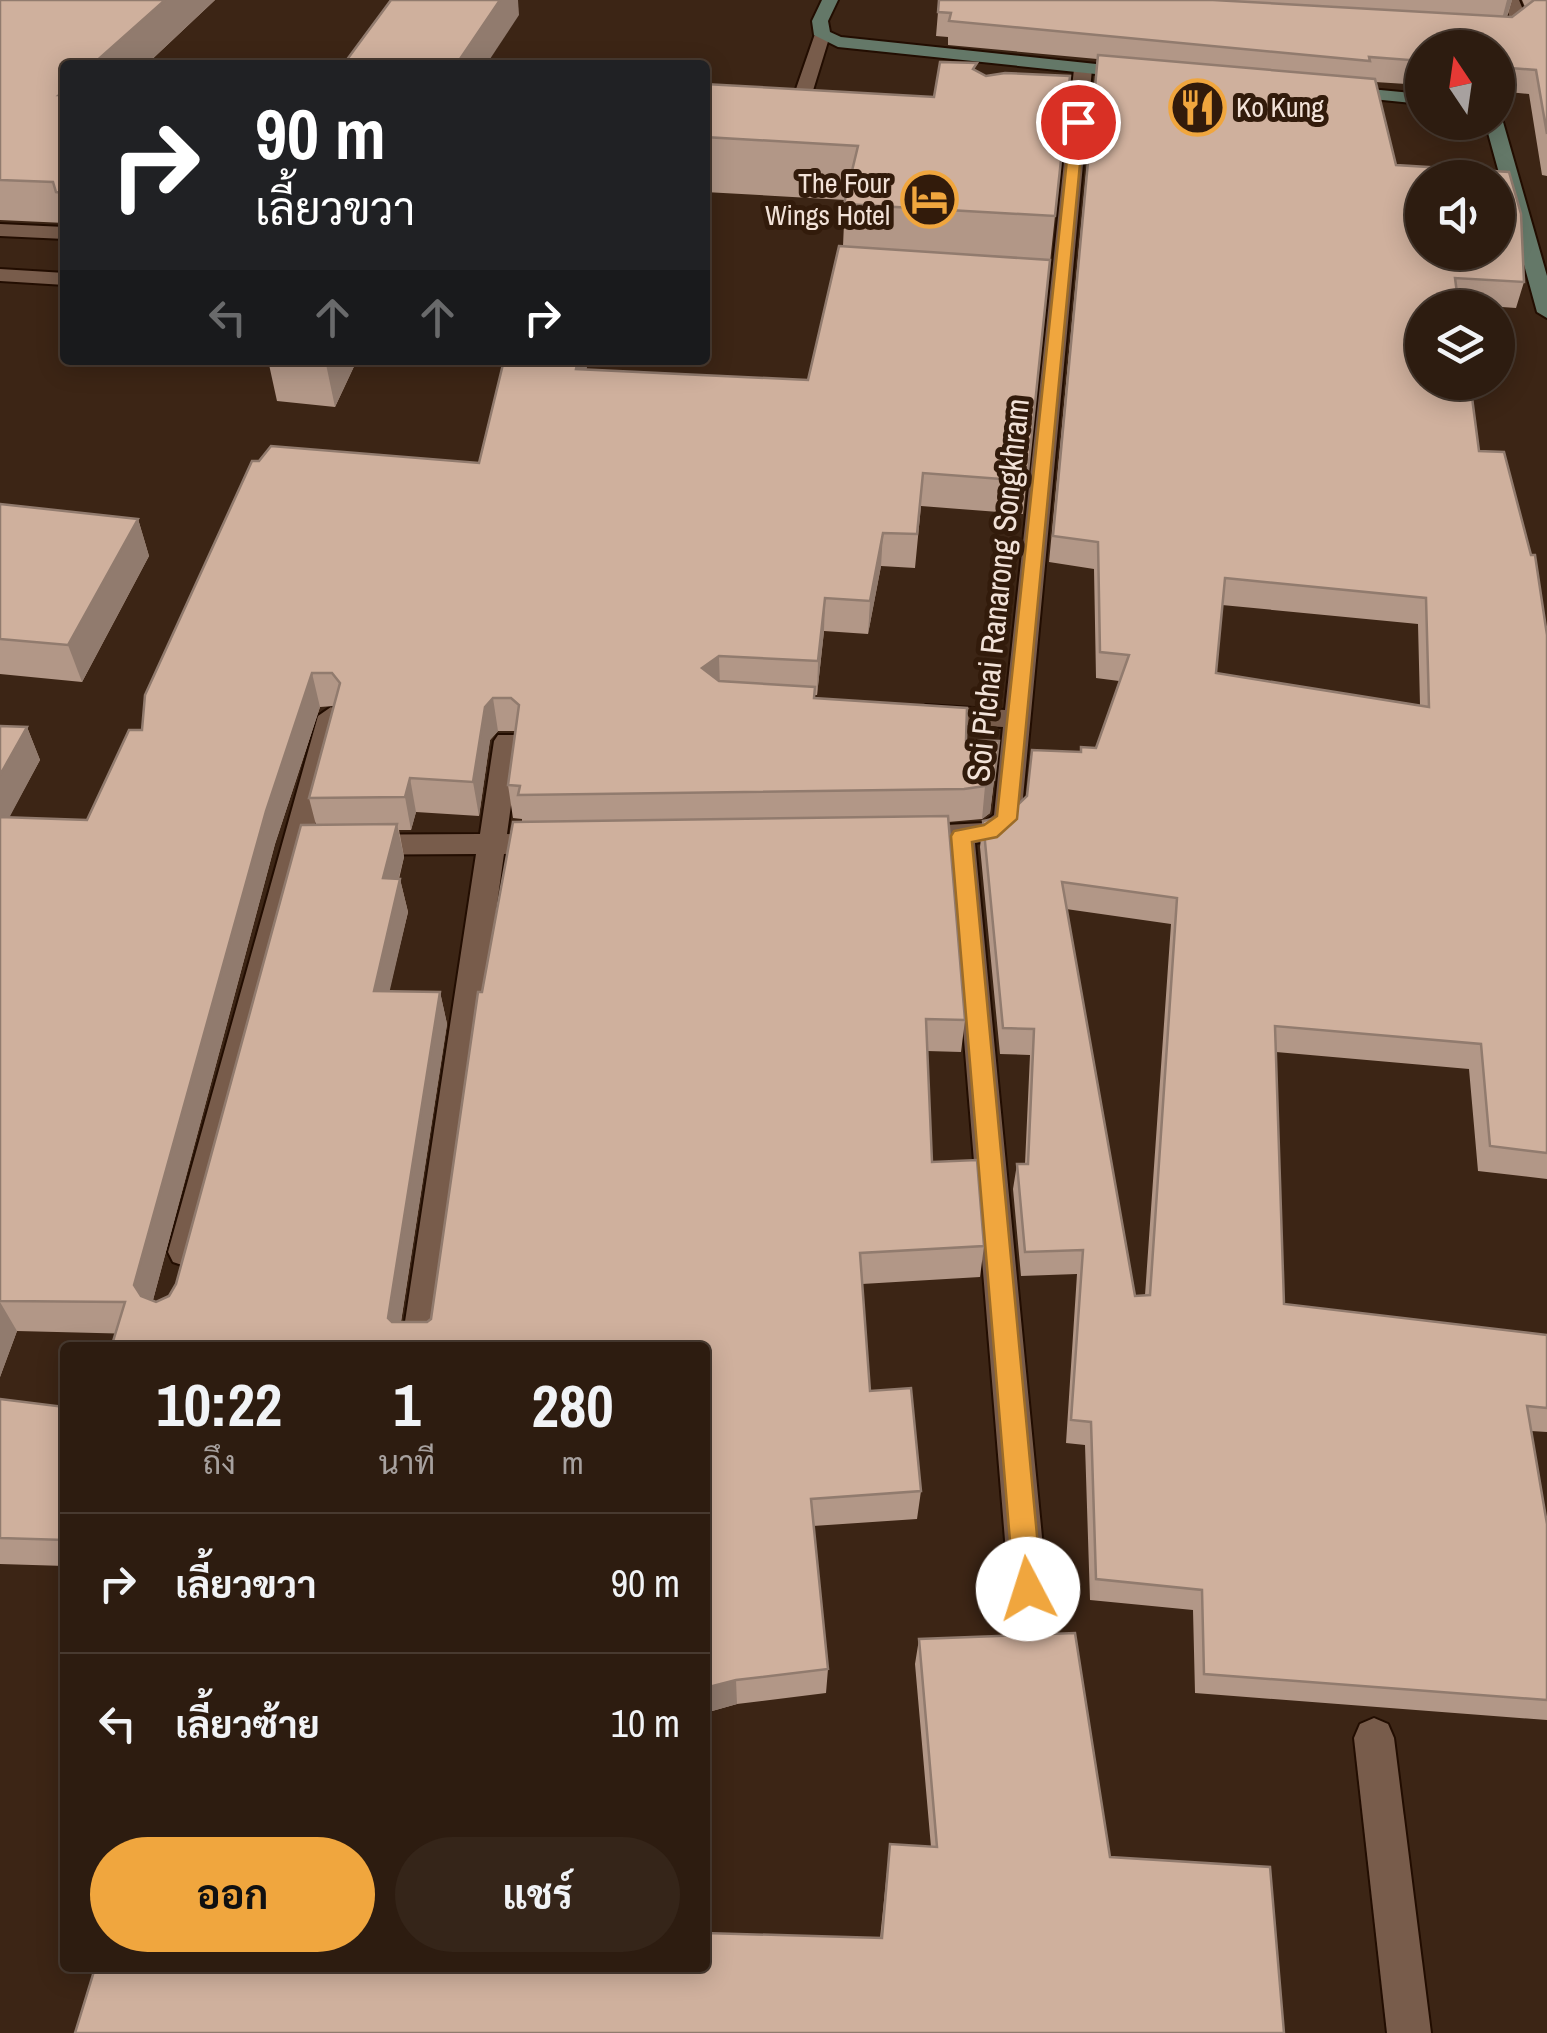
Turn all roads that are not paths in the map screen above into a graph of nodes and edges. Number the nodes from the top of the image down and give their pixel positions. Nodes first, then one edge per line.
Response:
1 (830, 0) edge
2 (1511, 0) edge
3 (1490, 30) edge
4 (822, 35) junction
5 (1082, 69) junction
6 (1158, 76) edge
7 (1328, 90) edge
8 (1405, 97) edge
9 (762, 122) edge
10 (1499, 140) edge
11 (0, 230) edge
12 (60, 233) edge
13 (0, 275) edge
14 (60, 279) edge
15 (1547, 312) edge
16 (898, 712) edge
17 (331, 716) edge
18 (1018, 719) junction
19 (507, 742) edge
20 (961, 836) junction
21 (883, 838) edge
22 (570, 843) edge
23 (492, 844) junction
24 (293, 846) junction
25 (179, 1276) edge
26 (419, 1342) edge
27 (1028, 1589) dead end
28 (1374, 1738) dead end
29 (1409, 2033) edge

1 - 4 street
2 - 3 street
4 - 5 street
4 - 9 street
5 - 6 street
5 - 18 street, Soi Pichai Ranarong Songkhram
7 - 8 street
10 - 15 street
11 - 12 street
13 - 14 street
16 - 18 street
17 - 24 street
18 - 20 street, Soi Pichai Ranarong Songkhram
19 - 23 street
20 - 21 street, Soi Pichai Ranarong Songkhram
20 - 27 street
22 - 23 street
23 - 24 street
23 - 26 street
24 - 25 street
28 - 29 street

